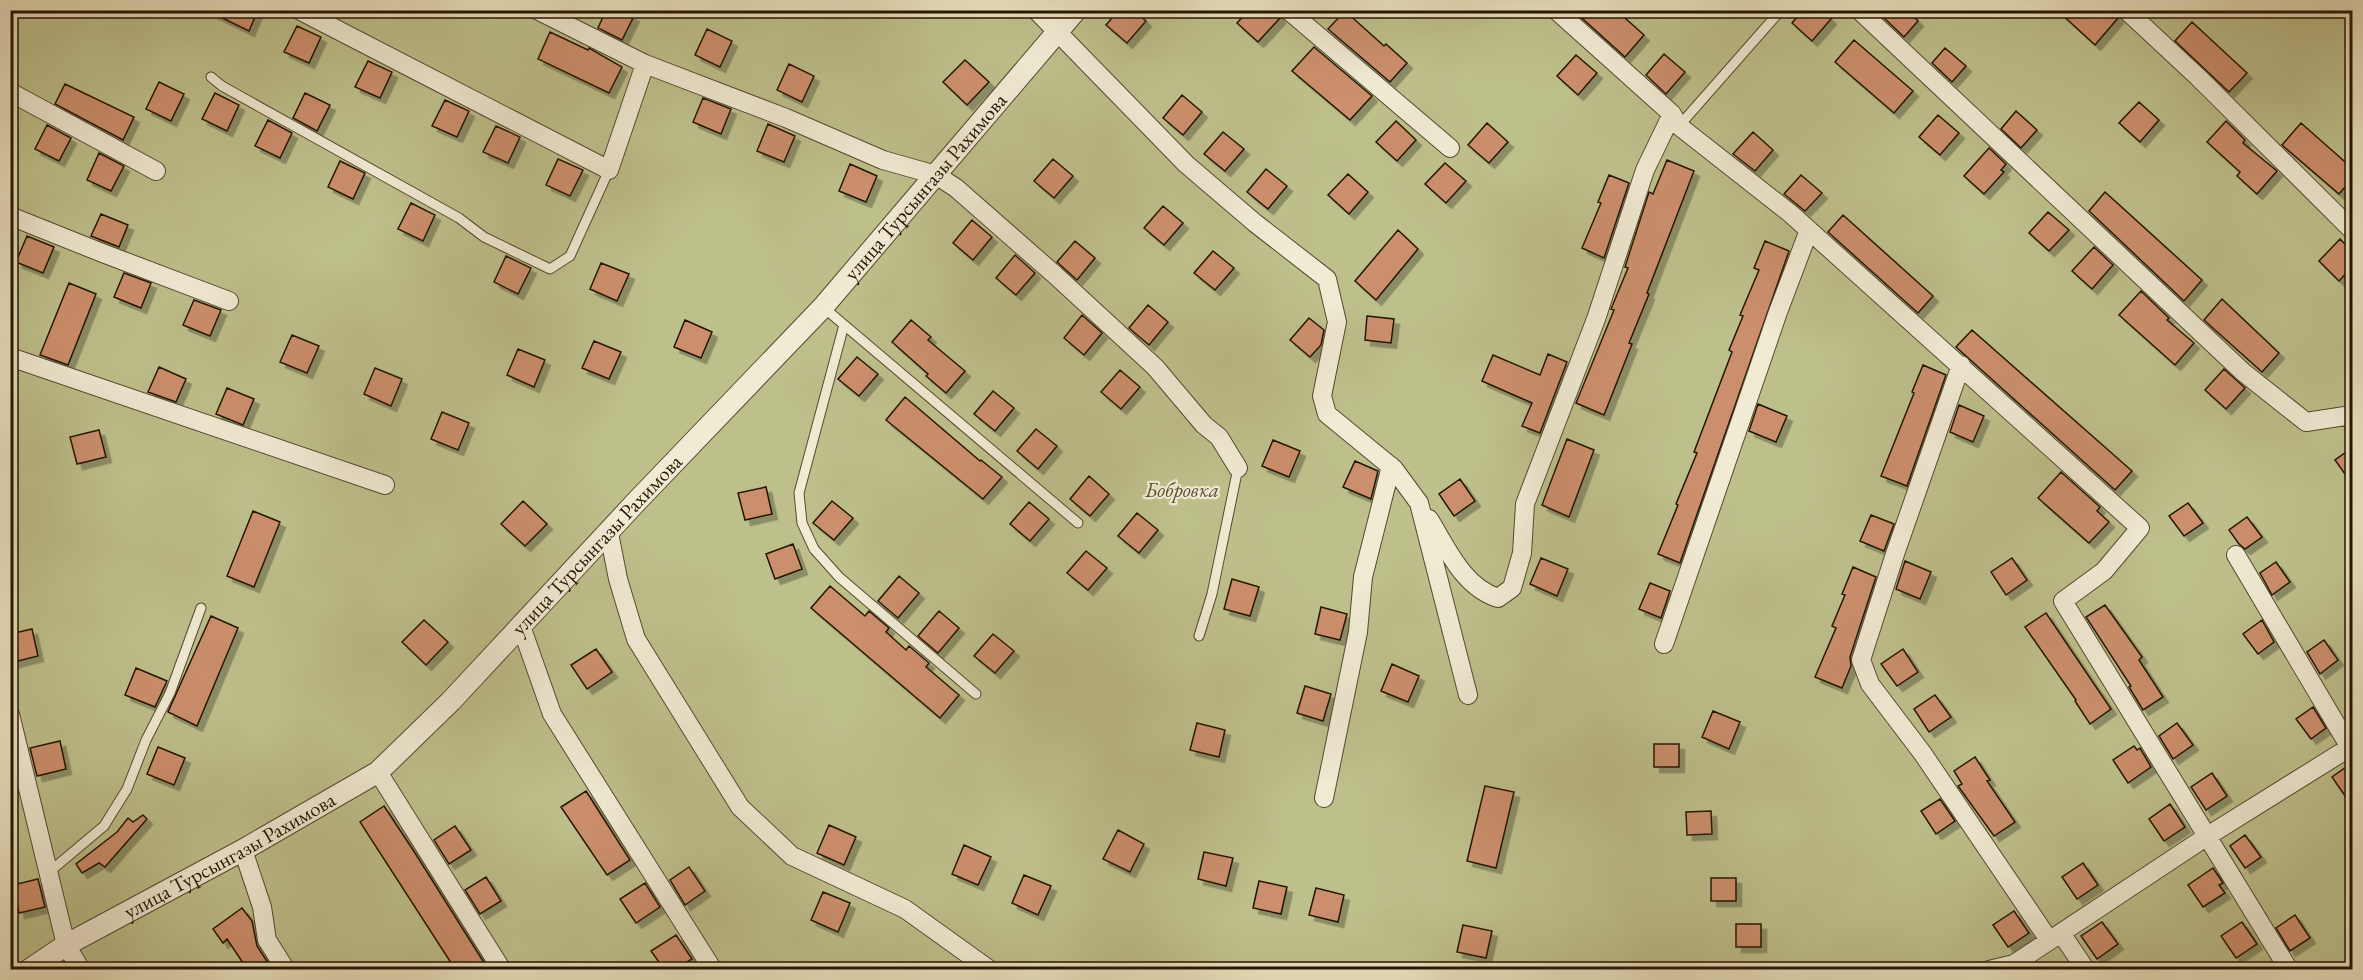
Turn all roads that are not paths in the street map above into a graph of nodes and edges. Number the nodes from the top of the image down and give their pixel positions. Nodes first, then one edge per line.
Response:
1 (299, 10) edge
2 (537, 10) edge
3 (1036, 10) edge
4 (1076, 10) edge
5 (1288, 10) edge
6 (1556, 10) edge
7 (1781, 10) edge
8 (1859, 10) edge
9 (2126, 10) edge
10 (1058, 31) junction
11 (645, 64) junction
12 (212, 77) dead end
13 (10, 92) edge
14 (1676, 120) junction
15 (1450, 148) dead end
16 (609, 170) junction
17 (156, 171) dead end
18 (936, 175) junction
19 (10, 216) edge
20 (1809, 230) junction
21 (2352, 230) edge
22 (229, 301) dead end
23 (823, 307) junction
24 (844, 325) junction
25 (10, 357) edge
26 (1961, 365) junction
27 (2352, 420) edge
28 (1391, 466) junction
29 (1238, 468) joint
30 (385, 485) dead end
31 (1419, 503) junction
32 (1078, 523) dead end
33 (609, 532) junction
34 (2236, 555) dead end
35 (201, 608) dead end
36 (521, 626) junction
37 (1199, 636) dead end
38 (1664, 644) dead end
39 (976, 694) dead end
40 (1468, 695) dead end
41 (10, 714) edge
42 (2352, 748) edge
43 (378, 772) junction
44 (1324, 798) dead end
45 (2206, 837) junction
46 (243, 850) junction
47 (48, 873) junction
48 (2055, 937) junction
49 (66, 945) junction
50 (29, 969) edge
51 (81, 969) edge
52 (286, 969) edge
53 (502, 969) edge
54 (713, 969) edge
55 (990, 969) edge
56 (1989, 969) edge
57 (2086, 969) edge
58 (2289, 969) edge

1 - 16 street
2 - 11 street
3 - 10 street
4 - 10 street, улица Турсынгазы Рахимова
5 - 15 street
6 - 14 street
7 - 14 lane
8 - 27 street
9 - 21 street
10 - 18 street, улица Турсынгазы Рахимова
10 - 28 street
11 - 16 street
11 - 18 street
12 - 16 lane
13 - 17 street
14 - 20 street
14 - 31 street
18 - 23 street, улица Турсынгазы Рахимова
18 - 29 street
19 - 22 street
20 - 26 street
20 - 38 street
23 - 24 lane
23 - 33 street, улица Турсынгазы Рахимова
24 - 32 lane
24 - 39 lane
25 - 30 street
26 - 45 street
26 - 48 street
28 - 31 street
28 - 44 street
29 - 37 lane
31 - 40 street
33 - 36 street, улица Турсынгазы Рахимова
33 - 55 street
34 - 42 street
35 - 47 lane
36 - 43 street, улица Турсынгазы Рахимова
36 - 54 street
41 - 47 street
42 - 45 street
43 - 46 street, улица Турсынгазы Рахимова
43 - 53 street
45 - 48 street
45 - 58 street
46 - 49 street, улица Турсынгазы Рахимова
46 - 52 street
47 - 49 street
48 - 56 street
48 - 57 street
49 - 50 street, улица Турсынгазы Рахимова
49 - 51 street

